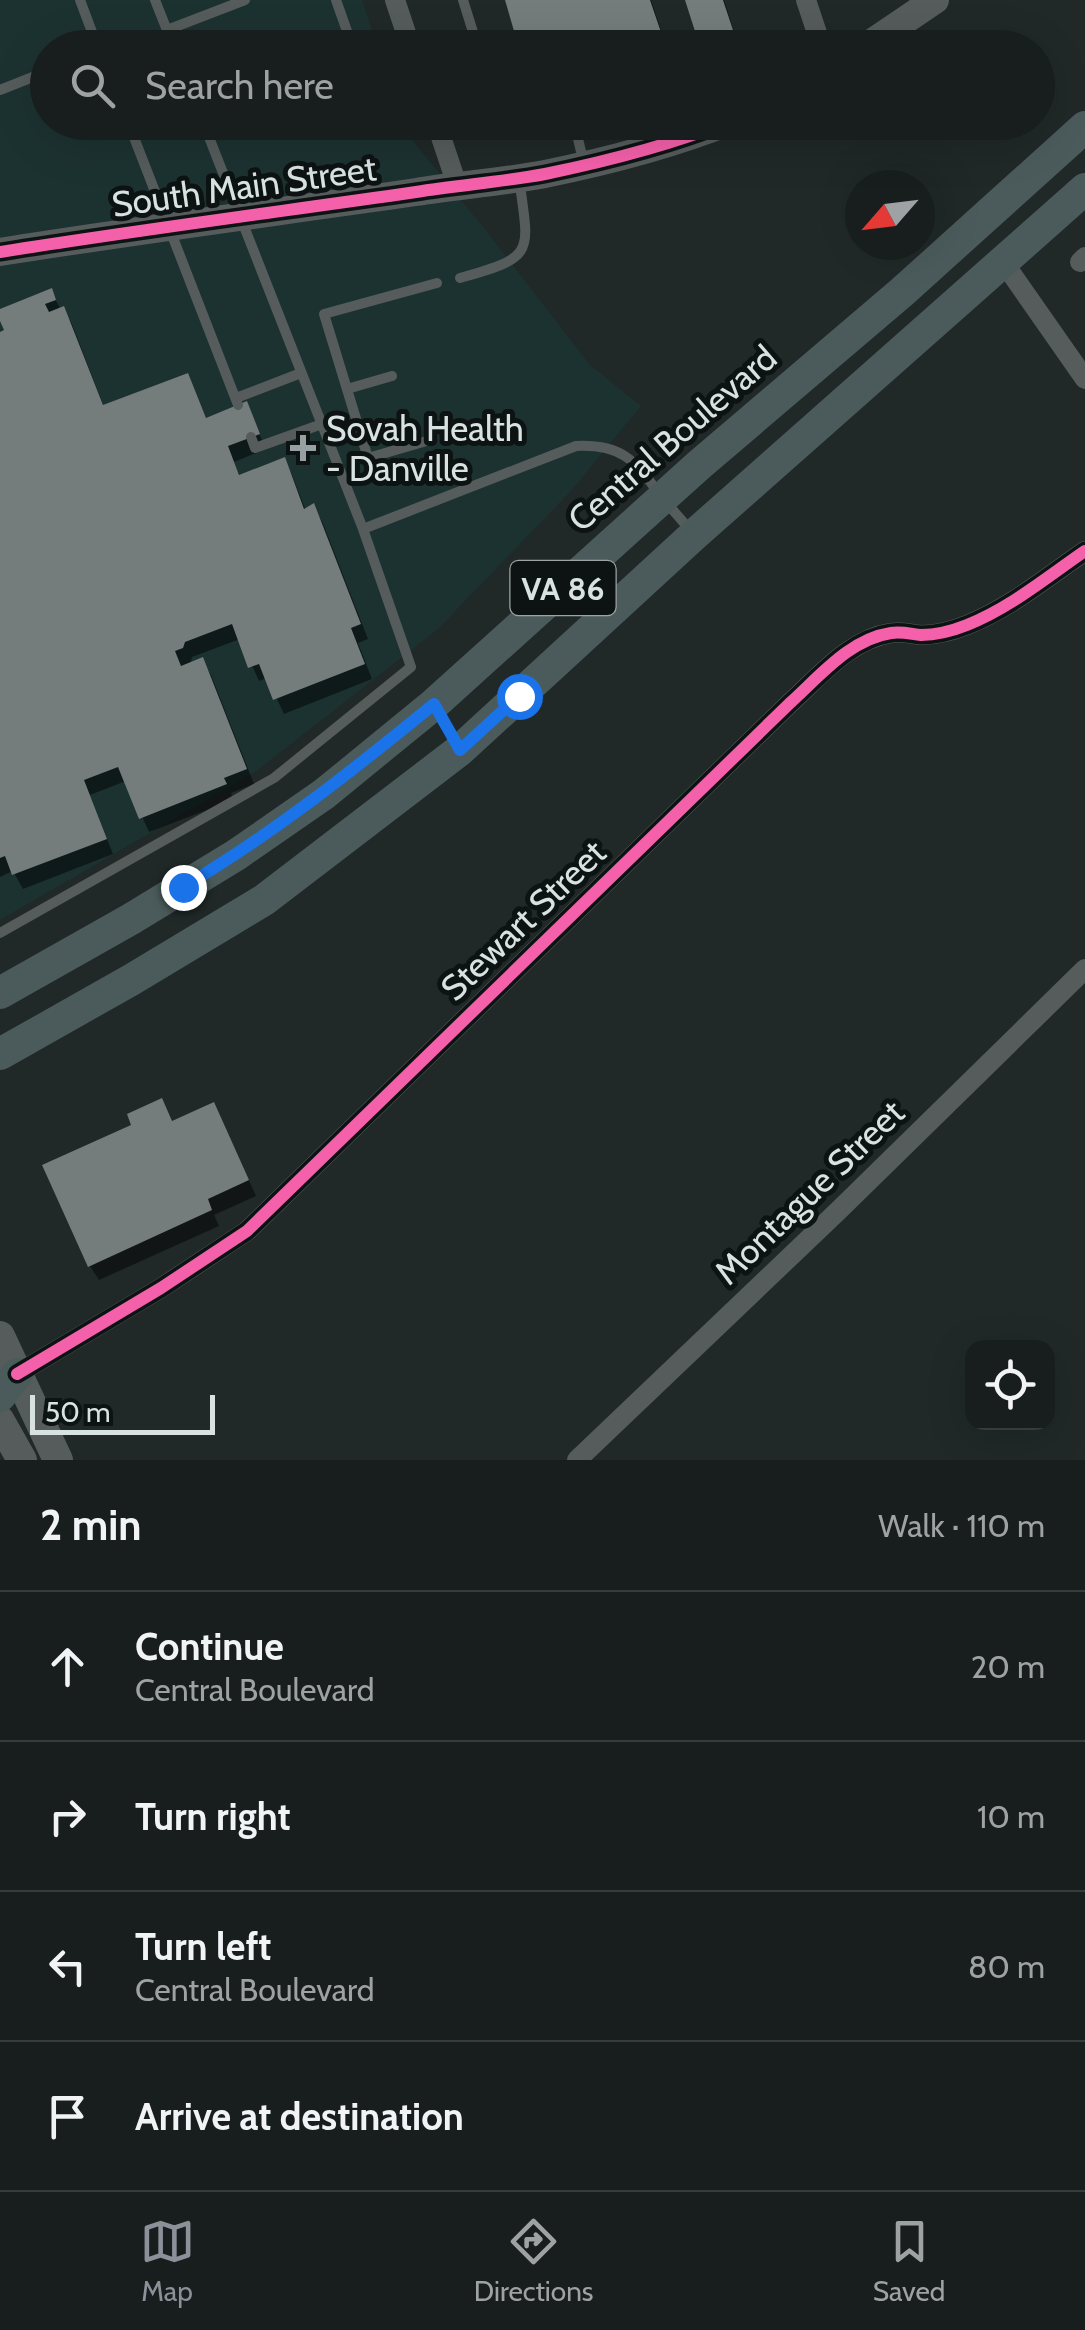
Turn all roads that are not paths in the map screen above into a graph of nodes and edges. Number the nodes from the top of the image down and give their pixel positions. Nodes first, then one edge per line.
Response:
1 (80, 0) edge
2 (156, 0) edge
3 (246, 0) edge
4 (336, 0) edge
5 (395, 0) edge
6 (463, 0) edge
7 (806, 0) edge
8 (935, 0) edge
9 (91, 30) edge
10 (167, 30) joint
11 (347, 30) edge
12 (406, 30) edge
13 (472, 30) edge
14 (816, 30) edge
15 (891, 30) edge
16 (30, 78) edge
17 (0, 90) edge
18 (1085, 127) edge
19 (135, 140) edge
20 (210, 140) edge
21 (442, 140) edge
22 (578, 140) edge
23 (682, 140) edge
24 (584, 165) junction
25 (518, 178) junction
26 (456, 186) junction
27 (1085, 190) edge
28 (240, 218) junction
29 (168, 225) junction
30 (0, 252) edge
31 (1004, 263) junction
32 (460, 278) dead end
33 (437, 284) dead end
34 (301, 373) junction
35 (392, 376) dead end
36 (1085, 379) edge
37 (347, 389) junction
38 (322, 424) junction
39 (251, 437) dead end
40 (430, 440) dead end
41 (662, 498) junction
42 (363, 530) junction
43 (694, 535) junction
44 (1085, 551) edge
45 (434, 704) junction
46 (460, 750) junction
47 (0, 933) edge
48 (1085, 968) edge
49 (0, 993) edge
50 (0, 1054) edge
51 (0, 1336) edge
52 (6, 1381) edge
53 (0, 1420) edge
54 (22, 1460) edge
55 (58, 1460) edge
56 (577, 1460) edge

1 - 9 lane
2 - 10 lane
3 - 10 lane
4 - 11 lane
5 - 12 street
6 - 13 lane
7 - 14 street
8 - 15 street
16 - 17 lane
18 - 41 main road, Central Boulevard / VA 86
19 - 29 lane
20 - 28 lane
21 - 26 street
22 - 24 lane
23 - 24 street, South Main Street
24 - 25 street, South Main Street
25 - 26 street, South Main Street
25 - 32 lane
26 - 28 street, South Main Street
27 - 31 main road, VA 86
28 - 29 street, South Main Street
28 - 34 lane
29 - 30 street, South Main Street
29 - 34 lane
31 - 36 street
31 - 43 main road, VA 86
33 - 37 lane
34 - 38 lane
35 - 37 lane
37 - 40 lane
38 - 39 lane
38 - 42 lane
41 - 42 lane
41 - 43 lane
41 - 45 main road, Central Boulevard / VA 86
42 - 47 lane
43 - 46 main road, VA 86
44 - 52 street, Stewart Street
45 - 46 lane
45 - 49 main road, Central Boulevard / VA 86
46 - 50 main road, VA 86
48 - 56 street, Montague Street
51 - 52 main road
52 - 55 main road
53 - 54 main road

